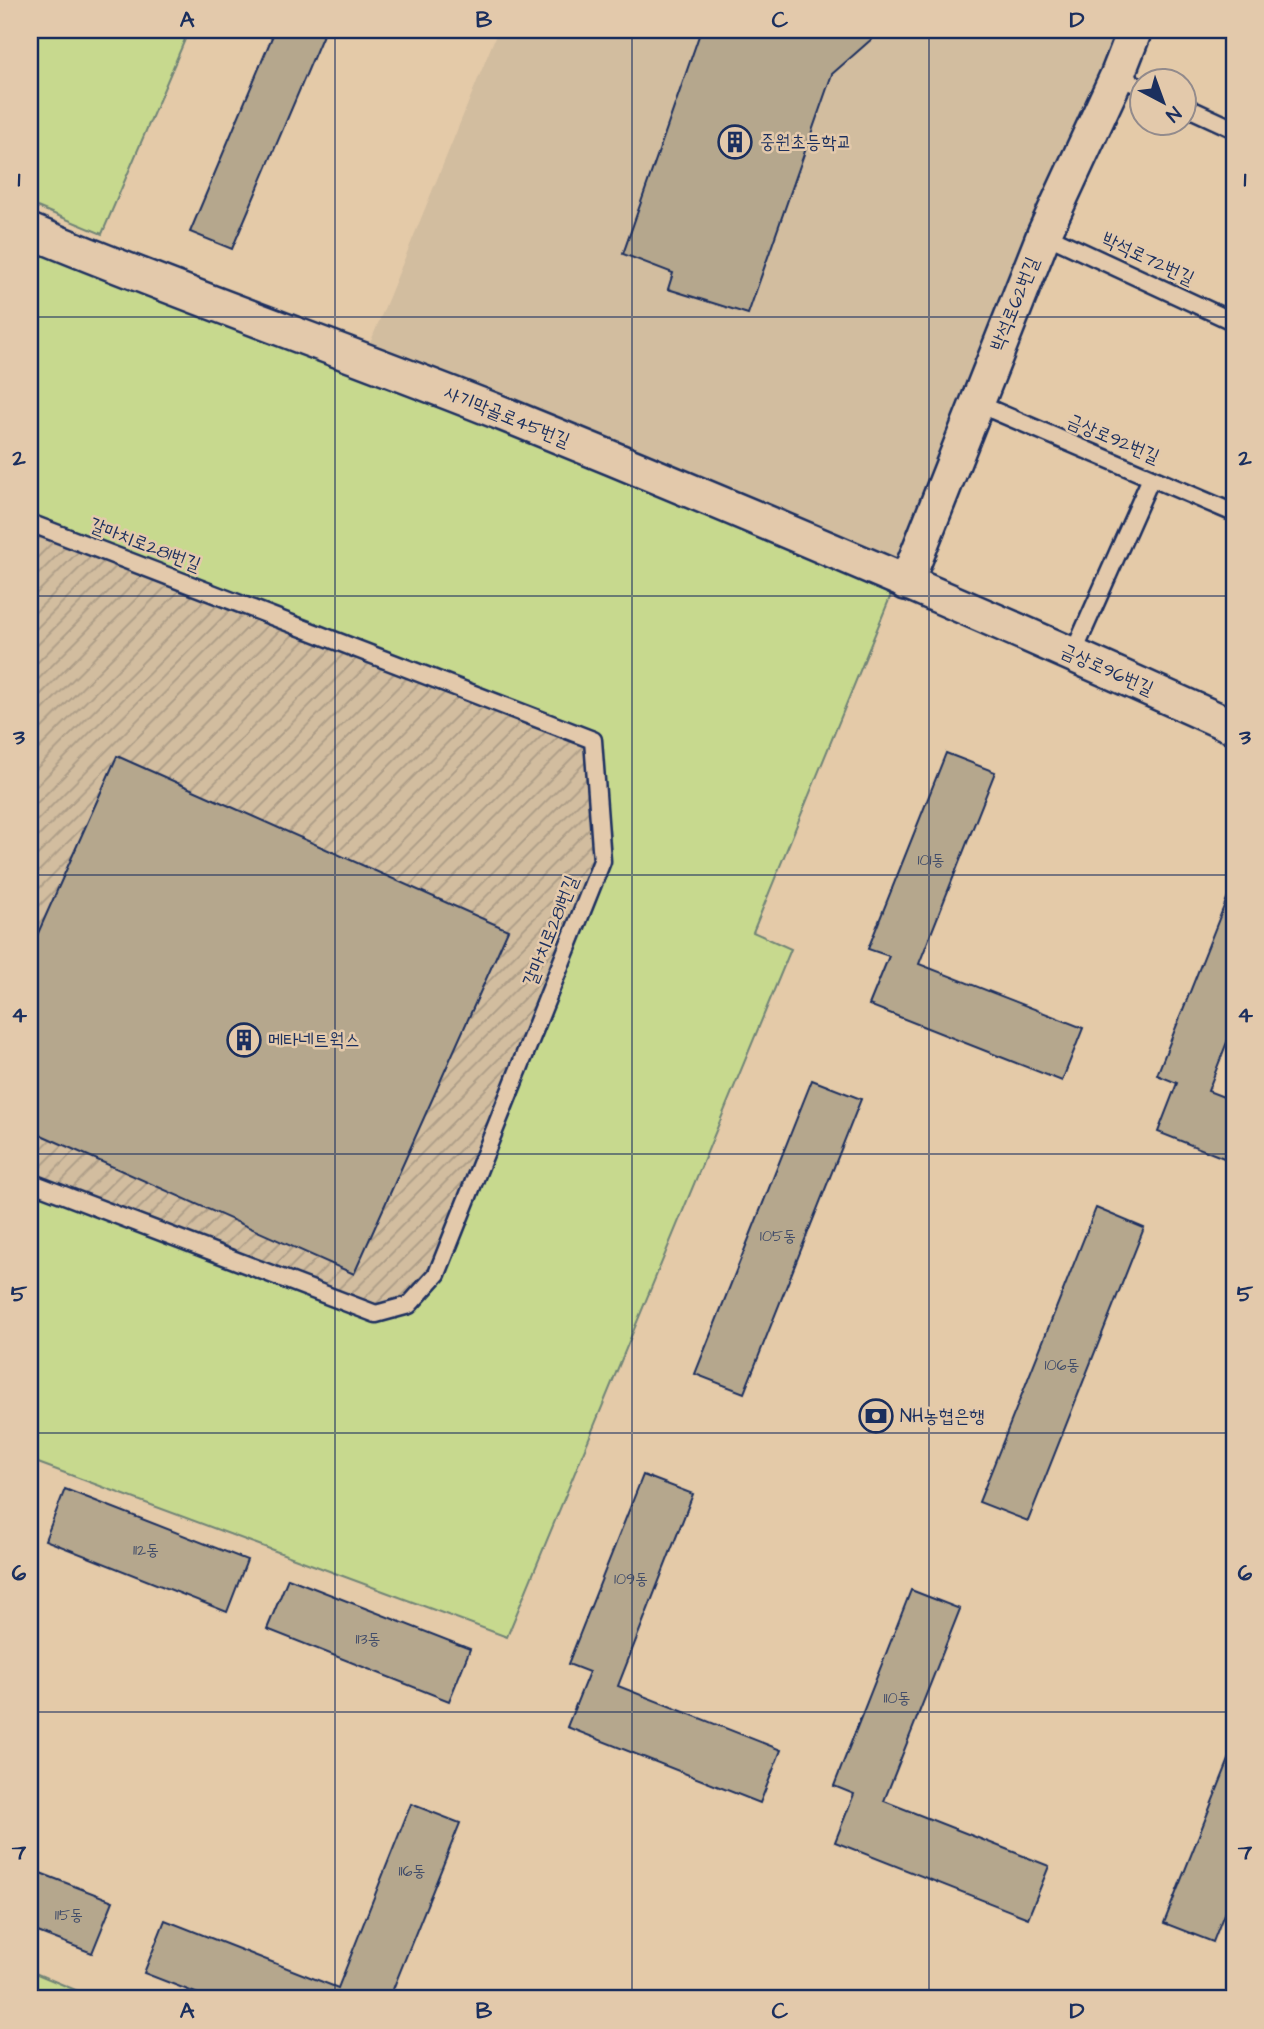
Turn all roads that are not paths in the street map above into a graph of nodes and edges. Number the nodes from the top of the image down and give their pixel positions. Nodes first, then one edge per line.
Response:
1 (1135, 30) edge
2 (1131, 66) edge
3 (1128, 83) edge
4 (1198, 112) edge
5 (1234, 129) edge
6 (30, 231) edge
7 (1044, 234) junction
8 (1234, 322) edge
9 (976, 403) junction
10 (1151, 478) junction
11 (1234, 513) edge
12 (30, 523) edge
13 (906, 583) junction
14 (980, 614) joint
15 (1073, 654) junction
16 (1234, 727) edge
17 (30, 1182) edge

1 - 2 street, 박석로62번길
3 - 7 street, 박석로62번길
4 - 5 lane
6 - 13 street, 사기막골로45번길
7 - 8 lane, 박석로72번길
7 - 9 street, 박석로62번길
9 - 10 lane, 금상로92번길
9 - 13 street, 박석로62번길
10 - 11 lane, 금상로92번길
10 - 15 lane
12 - 17 lane, 갈마치로281번길
13 - 14 street, 사기막골로45번길
14 - 15 street, 금상로96번길
15 - 16 street, 금상로96번길

